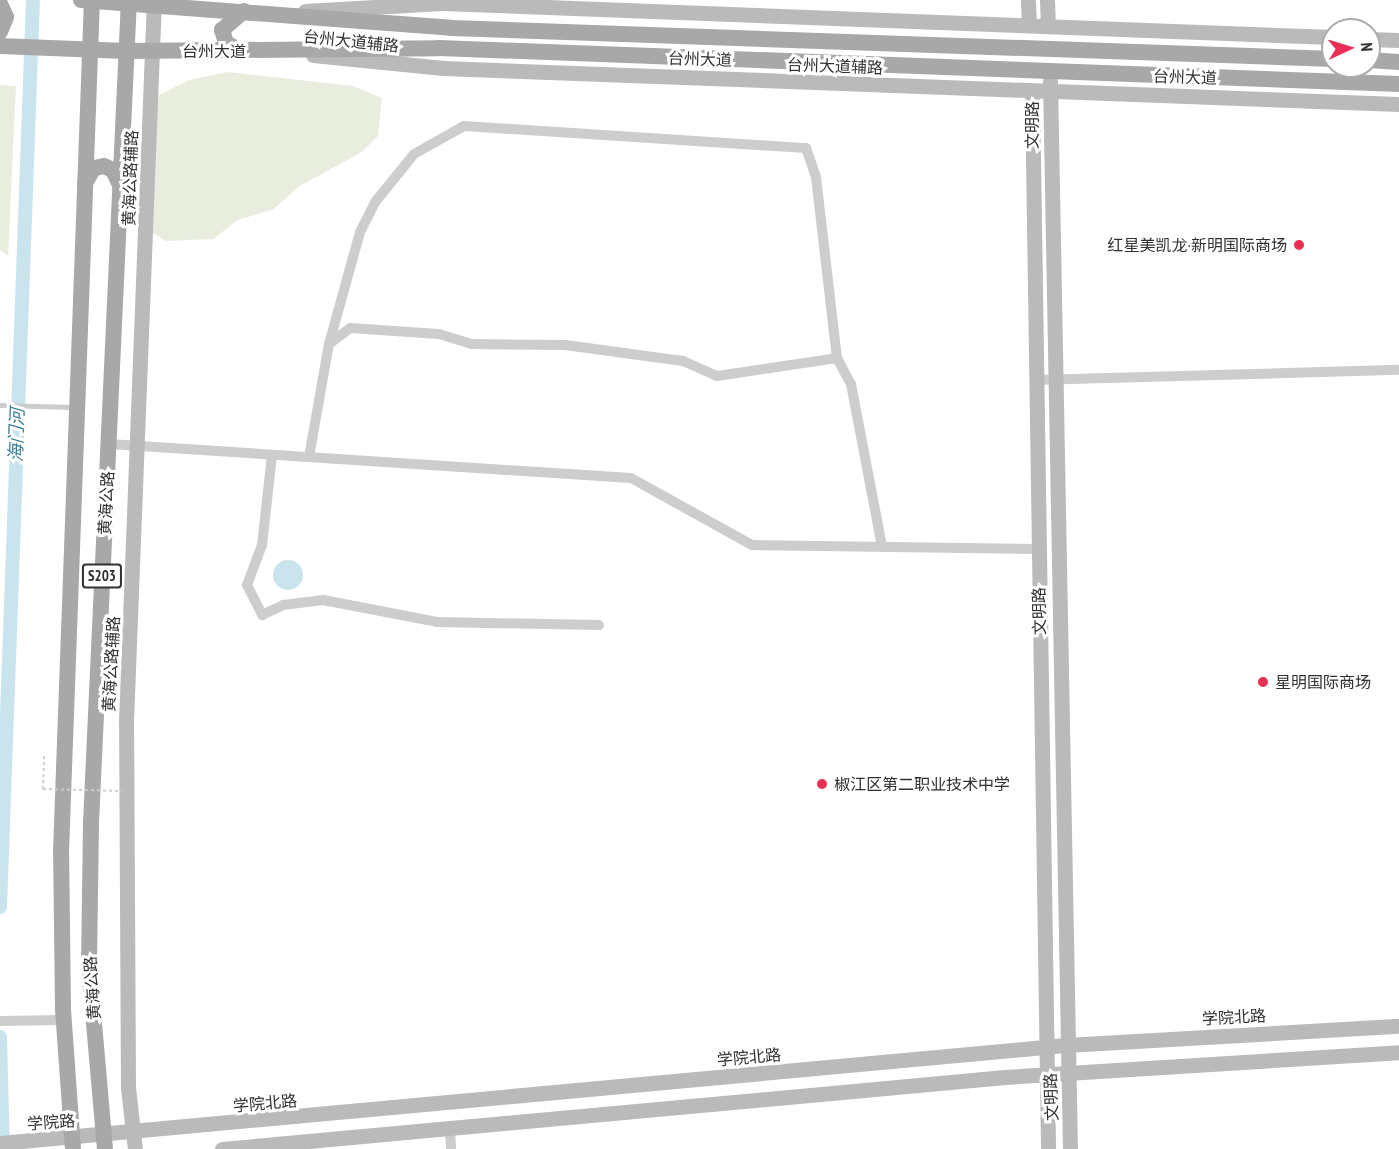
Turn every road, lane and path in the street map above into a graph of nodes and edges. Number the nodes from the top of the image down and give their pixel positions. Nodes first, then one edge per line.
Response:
1 (81, 0) edge
2 (92, 0) edge
3 (1028, 0) edge
4 (1047, 0) edge
5 (129, 1) edge
6 (154, 2) edge
7 (0, 4) edge
8 (638, 5) edge
9 (244, 11) junction
10 (275, 13) junction
11 (1029, 25) junction
12 (1048, 26) junction
13 (0, 32) edge
14 (1321, 37) edge
15 (1381, 39) edge
16 (1399, 40) edge
17 (8, 46) edge
18 (90, 51) junction
19 (126, 51) junction
20 (152, 51) junction
21 (240, 51) junction
22 (271, 51) junction
23 (1321, 59) edge
24 (1381, 61) edge
25 (1399, 62) edge
26 (1050, 72) junction
27 (1399, 84) edge
28 (1032, 91) junction
29 (1050, 91) junction
30 (1399, 104) edge
31 (1050, 181) junction
32 (1031, 182) junction
33 (85, 183) junction
34 (120, 185) junction
35 (329, 344) junction
36 (837, 358) junction
37 (1399, 370) edge
38 (1035, 380) junction
39 (1053, 380) junction
40 (3, 406) edge
41 (76, 407) junction
42 (109, 444) junction
43 (140, 446) junction
44 (272, 455) junction
45 (309, 457) junction
46 (882, 547) junction
47 (1037, 549) junction
48 (599, 625) dead end
49 (44, 756) dead end
50 (122, 792) dead end
51 (64, 1020) junction
52 (5, 1021) edge
53 (1399, 1026) edge
54 (1066, 1045) junction
55 (1046, 1047) junction
56 (1399, 1052) edge
57 (1068, 1072) junction
58 (1046, 1074) junction
59 (450, 1128) junction
60 (134, 1141) edge
61 (0, 1143) edge
62 (104, 1143) edge
63 (73, 1144) edge
64 (222, 1149) edge
65 (451, 1149) edge
66 (1047, 1149) edge
67 (1070, 1149) edge

1 - 2 main road, 台州大道
2 - 5 main road, 台州大道
2 - 18 main road, 黄海公路
3 - 11 main road
4 - 12 main road
5 - 6 main road, 台州大道
5 - 19 main road, 黄海公路 / S203
6 - 9 main road, 台州大道
6 - 20 main road, 黄海公路辅路
7 - 13 main road
8 - 10 main road, 台州大道辅路
8 - 11 main road, 台州大道辅路
9 - 10 main road, 台州大道
9 - 21 main road
10 - 23 main road, 台州大道
11 - 12 main road, 台州大道辅路
12 - 14 main road, 台州大道辅路
15 - 16 main road
17 - 18 main road, 台州大道
18 - 19 main road, 台州大道
18 - 33 main road, 黄海公路 / S203
19 - 20 main road, 台州大道
19 - 34 main road, 黄海公路 / S203
20 - 21 main road, 台州大道
20 - 43 main road, 黄海公路辅路
21 - 22 main road, 台州大道
22 - 26 main road, 台州大道
22 - 28 main road, 台州大道辅路
24 - 25 main road
26 - 27 main road, 台州大道
26 - 29 main road, 文明路
28 - 29 main road, 台州大道辅路
28 - 32 main road, 文明路
29 - 30 main road, 台州大道辅路
29 - 31 main road, 文明路
31 - 32 main road
31 - 39 main road, 文明路
32 - 38 main road, 文明路
33 - 34 main road
33 - 41 main road, 黄海公路 / S203
34 - 42 main road, 黄海公路 / S203
35 - 36 street
35 - 36 street
35 - 45 street
36 - 46 street
37 - 39 street
38 - 39 street
38 - 47 main road, 文明路
39 - 54 main road, 文明路
40 - 41 lane
41 - 51 main road, 黄海公路 / S203
42 - 43 street
42 - 62 main road, 黄海公路 / S203
43 - 44 street
43 - 60 main road, 黄海公路辅路
44 - 45 street
44 - 48 street
45 - 46 street
46 - 47 street
47 - 55 main road, 文明路
49 - 50 path, bridge
51 - 52 street
51 - 63 main road, 黄海公路 / S203
53 - 54 main road, 学院北路
54 - 55 main road, 学院北路
54 - 57 main road, 文明路
55 - 58 main road, 文明路
55 - 60 main road, 学院北路
56 - 57 main road
57 - 58 main road
57 - 67 main road, 文明路
58 - 59 main road
58 - 66 main road, 文明路
59 - 64 main road
59 - 65 street
60 - 62 main road, 学院北路
61 - 63 main road, 学院路
62 - 63 main road, 学院路

